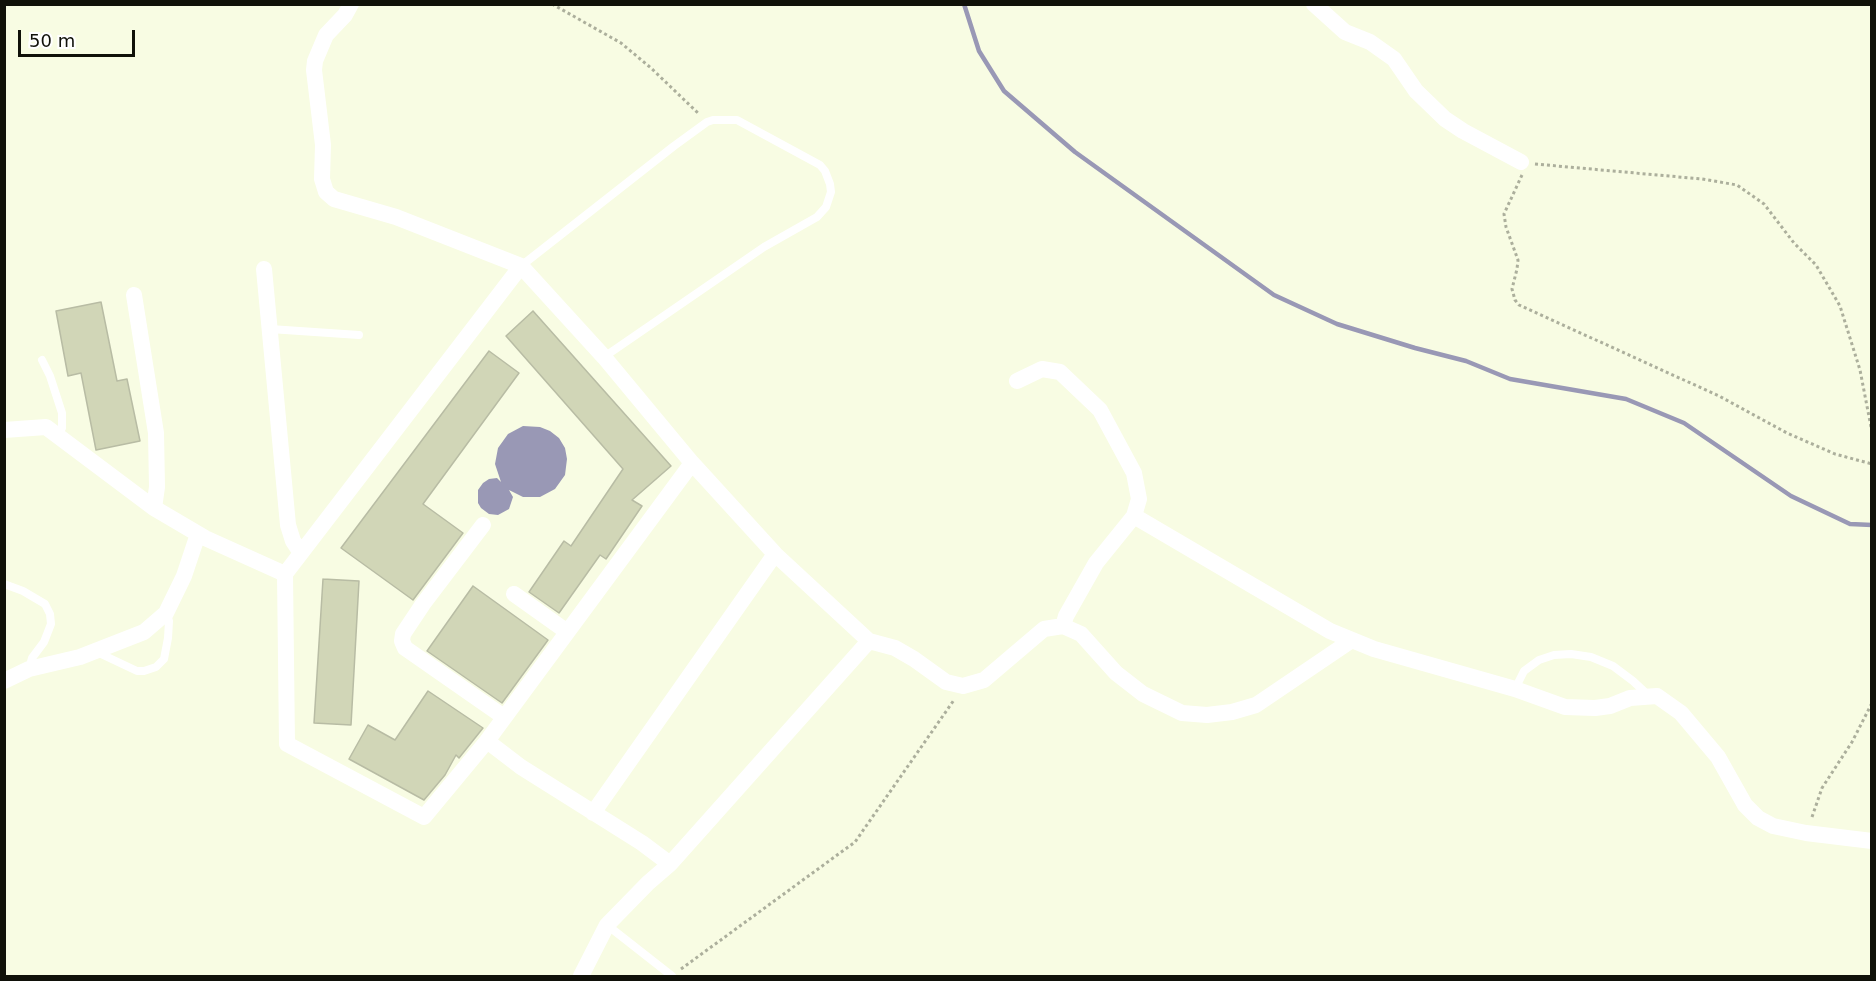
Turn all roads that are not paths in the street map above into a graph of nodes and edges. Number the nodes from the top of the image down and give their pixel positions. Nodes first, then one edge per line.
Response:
1 (351, 4) edge
2 (1314, 4) edge
3 (1521, 162) road end
4 (521, 266) junction
5 (264, 269) dead end
6 (134, 295) dead end
7 (270, 329) junction
8 (359, 335) dead end
9 (604, 357) junction
10 (42, 360) dead end
11 (1017, 381) dead end
12 (4, 430) edge
13 (58, 436) junction
14 (692, 463) junction
15 (154, 508) junction
16 (1134, 516) junction
17 (483, 525) dead end
18 (198, 534) junction
19 (301, 553) junction
20 (775, 554) junction
21 (285, 574) junction
22 (4, 584) edge
23 (514, 594) dead end
24 (166, 613) junction
25 (1063, 626) junction
26 (566, 631) junction
27 (1352, 640) junction
28 (869, 641) junction
29 (98, 650) junction
30 (29, 669) junction
31 (4, 681) edge
32 (1515, 689) junction
33 (1648, 695) junction
34 (504, 717) junction
35 (487, 741) junction
36 (593, 813) junction
37 (1872, 841) edge
38 (670, 864) junction
39 (607, 925) junction
40 (581, 976) edge
41 (672, 976) edge

1 - 4 street
2 - 3 street
4 - 9 street
4 - 9 lane
4 - 19 street
5 - 7 street
6 - 15 street
7 - 8 lane
7 - 19 street
9 - 14 street
10 - 13 lane
11 - 16 street
12 - 13 street
13 - 15 street
14 - 20 street
14 - 26 street
15 - 18 street
16 - 25 street
16 - 27 street
17 - 34 street
18 - 21 street
18 - 24 street
19 - 21 street
20 - 28 street
20 - 36 street
21 - 35 street
22 - 30 lane
23 - 26 street
24 - 29 street
24 - 29 lane
25 - 27 street
25 - 28 street
26 - 34 street
27 - 32 street
28 - 38 street
29 - 30 street
30 - 31 street
32 - 33 street
32 - 33 lane
33 - 37 street
34 - 35 street
35 - 36 street
36 - 38 street
38 - 39 street
39 - 40 street
39 - 41 lane

